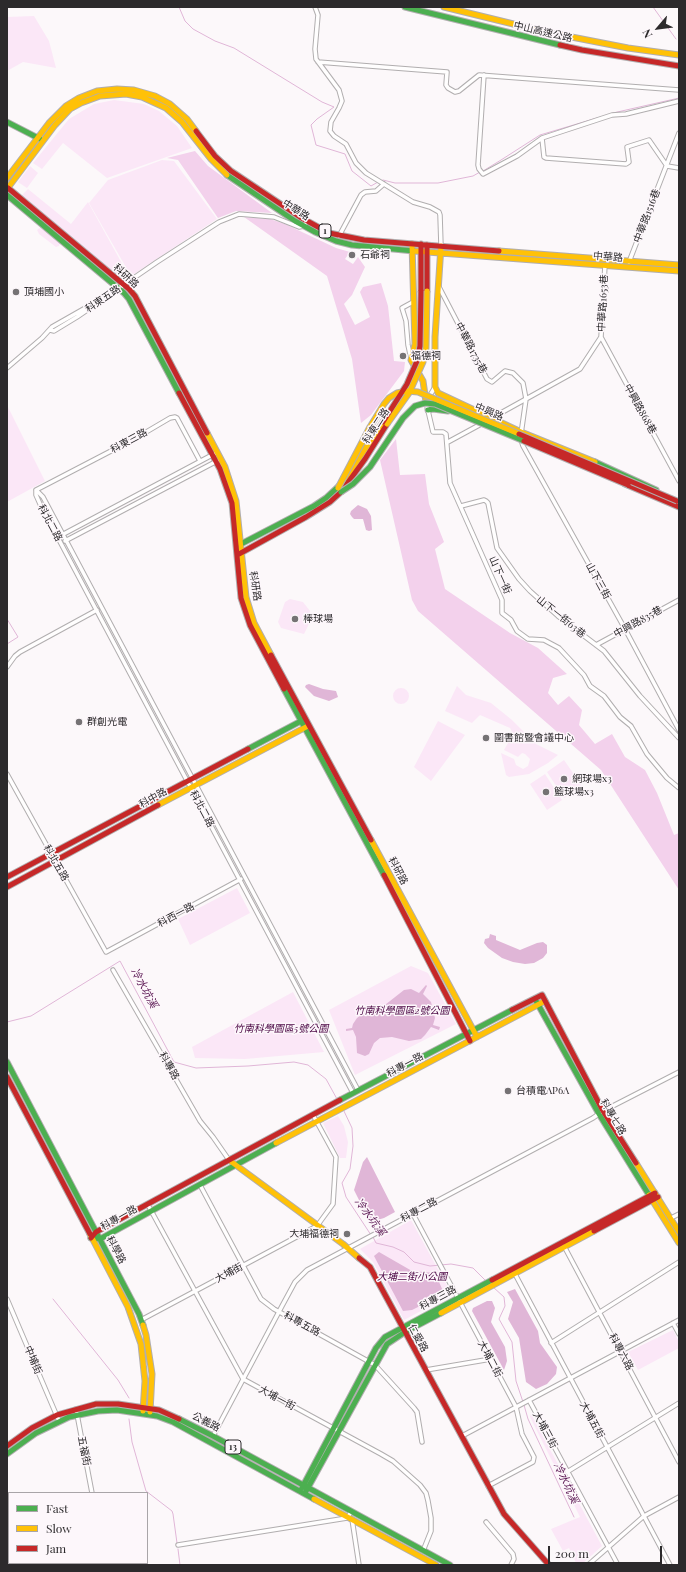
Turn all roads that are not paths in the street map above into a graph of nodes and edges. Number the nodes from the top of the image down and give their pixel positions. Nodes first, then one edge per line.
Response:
1 (315, 7) edge
2 (405, 7) edge
3 (444, 7) edge
4 (679, 55) edge
5 (318, 62) junction
6 (679, 66) edge
7 (484, 75) junction
8 (679, 90) edge
9 (679, 101) edge
10 (7, 122) edge
11 (679, 133) edge
12 (37, 137) junction
13 (542, 138) junction
14 (42, 141) junction
15 (666, 166) junction
16 (679, 168) edge
17 (8, 174) edge
18 (383, 184) junction
19 (7, 189) edge
20 (7, 195) edge
21 (306, 224) junction
22 (339, 235) junction
23 (336, 241) junction
24 (412, 244) junction
25 (421, 244) junction
26 (427, 245) junction
27 (441, 246) junction
28 (412, 251) junction
29 (420, 252) junction
30 (426, 252) junction
31 (441, 253) junction
32 (605, 259) junction
33 (629, 261) junction
34 (679, 265) edge
35 (605, 266) junction
36 (629, 267) junction
37 (679, 271) edge
38 (438, 285) junction
39 (120, 287) junction
40 (424, 291) junction
41 (413, 302) junction
42 (601, 337) junction
43 (411, 360) junction
44 (7, 368) edge
45 (435, 380) junction
46 (423, 381) junction
47 (435, 387) junction
48 (526, 399) junction
49 (426, 402) junction
50 (428, 410) junction
51 (446, 410) junction
52 (492, 418) junction
53 (480, 424) junction
54 (521, 432) junction
55 (448, 442) junction
56 (521, 443) junction
57 (215, 454) junction
58 (218, 460) junction
59 (200, 461) junction
60 (679, 481) edge
61 (628, 485) junction
62 (36, 490) junction
63 (339, 490) junction
64 (678, 502) edge
65 (461, 506) junction
66 (679, 507) edge
67 (311, 511) junction
68 (286, 521) junction
69 (288, 527) junction
70 (63, 535) junction
71 (58, 537) junction
72 (66, 541) junction
73 (61, 544) junction
74 (238, 546) junction
75 (239, 554) junction
76 (679, 600) edge
77 (102, 608) junction
78 (96, 611) junction
79 (625, 630) junction
80 (596, 645) junction
81 (7, 667) edge
82 (303, 719) junction
83 (307, 727) junction
84 (679, 730) edge
85 (679, 738) edge
86 (7, 774) edge
87 (190, 780) junction
88 (196, 785) junction
89 (190, 788) junction
90 (679, 788) edge
91 (51, 853) junction
92 (56, 862) junction
93 (7, 877) edge
94 (245, 877) junction
95 (240, 880) junction
96 (7, 887) edge
97 (106, 952) joint
98 (113, 970) dead end
99 (542, 995) joint
100 (534, 998) junction
101 (546, 1002) junction
102 (538, 1005) junction
103 (473, 1029) junction
104 (466, 1033) junction
105 (477, 1037) junction
106 (470, 1041) junction
107 (7, 1062) edge
108 (679, 1072) edge
109 (7, 1077) edge
110 (358, 1090) junction
111 (353, 1094) junction
112 (362, 1098) junction
113 (356, 1101) junction
114 (601, 1112) junction
115 (313, 1114) junction
116 (317, 1121) junction
117 (229, 1160) junction
118 (59, 1161) junction
119 (54, 1165) junction
120 (235, 1166) junction
121 (200, 1185) junction
122 (656, 1195) junction
123 (651, 1198) junction
124 (148, 1205) junction
125 (152, 1211) junction
126 (413, 1214) junction
127 (679, 1214) edge
128 (671, 1218) junction
129 (317, 1226) junction
130 (96, 1232) junction
131 (679, 1232) edge
132 (91, 1238) junction
133 (100, 1239) junction
134 (562, 1242) junction
135 (679, 1244) edge
136 (565, 1248) junction
137 (348, 1249) junction
138 (679, 1262) edge
139 (243, 1266) junction
140 (515, 1274) junction
141 (194, 1291) junction
142 (7, 1299) edge
143 (459, 1301) junction
144 (278, 1311) junction
145 (599, 1312) junction
146 (141, 1320) junction
147 (679, 1320) edge
148 (673, 1323) junction
149 (403, 1330) junction
150 (679, 1334) edge
151 (551, 1343) junction
152 (620, 1352) junction
153 (491, 1359) junction
154 (370, 1360) junction
155 (375, 1365) junction
156 (426, 1370) junction
157 (570, 1379) junction
158 (243, 1380) junction
159 (528, 1401) junction
160 (679, 1403) edge
161 (518, 1406) junction
162 (143, 1407) junction
163 (76, 1409) junction
164 (150, 1409) junction
165 (142, 1414) junction
166 (57, 1415) junction
167 (77, 1415) junction
168 (149, 1415) junction
169 (656, 1418) junction
170 (59, 1421) junction
171 (336, 1429) junction
172 (213, 1436) junction
173 (462, 1436) junction
174 (422, 1442) dead end
175 (7, 1446) edge
176 (607, 1448) junction
177 (7, 1454) edge
178 (679, 1462) edge
179 (277, 1470) junction
180 (266, 1472) junction
181 (567, 1472) junction
182 (488, 1486) junction
183 (304, 1489) junction
184 (92, 1492) edge
185 (679, 1497) edge
186 (351, 1512) junction
187 (644, 1516) junction
188 (350, 1519) junction
189 (486, 1522) dead end
190 (178, 1545) dead end
191 (608, 1547) junction
192 (423, 1551) junction
193 (359, 1565) edge
194 (436, 1565) edge
195 (450, 1565) edge
196 (511, 1565) edge
197 (549, 1565) edge
198 (588, 1565) edge
199 (618, 1565) edge
200 (670, 1565) edge

1 - 5 street
2 - 6 main road, 中山高速公路
3 - 4 main road, 中山高速公路
5 - 7 street
5 - 18 street
7 - 8 street
7 - 13 street
9 - 13 street
10 - 12 main road
11 - 15 street, 中華路1516巷
12 - 14 main road
12 - 17 main road, 中華路 / 1
12 - 21 main road, 中華路 / 1
13 - 15 street
14 - 19 main road, 中華路 / 1
14 - 21 main road, 中華路 / 1
15 - 16 street
15 - 33 street, 中華路1516巷
18 - 22 street
18 - 27 street
19 - 39 main road, 科研路
20 - 39 main road, 科研路
21 - 22 main road, 中華路 / 1
21 - 23 main road, 中華路 / 1
21 - 39 street, 科東五路
22 - 23 street
22 - 24 main road, 中華路 / 1
23 - 28 main road, 中華路 / 1
24 - 25 main road, 中華路 / 1
24 - 28 main road
25 - 26 main road, 中華路 / 1
25 - 29 main road, 科東二路
26 - 27 main road, 中華路 / 1
26 - 30 main road, 科東二路
27 - 31 main road
27 - 32 main road, 中華路 / 1
28 - 29 main road, 中華路 / 1
28 - 41 main road
29 - 30 main road, 中華路 / 1
29 - 40 main road, 科東二路
30 - 31 main road, 中華路 / 1
30 - 40 main road, 科東二路
31 - 35 main road, 中華路 / 1
31 - 38 main road
32 - 33 main road, 中華路 / 1
32 - 35 main road
33 - 34 main road, 中華路 / 1
33 - 36 street, 中華路1516巷
35 - 36 main road, 中華路 / 1
35 - 42 street, 中華路1653巷
36 - 37 main road, 中華路 / 1
38 - 45 main road
38 - 48 street, 中華路1735巷
39 - 44 street, 科東五路
39 - 57 main road, 科研路
40 - 63 main road, 科東二路, bridge
41 - 43 main road
41 - 43 street
42 - 48 street, 中華路1653巷
42 - 60 street, 中興路868巷
43 - 46 main road
45 - 46 main road
45 - 47 main road
46 - 49 main road
47 - 49 street
47 - 52 main road, 中興路
48 - 52 street, 中華路1653巷
48 - 54 street, 山下三街
49 - 50 street
49 - 51 main road, 中興路
50 - 51 main road, 中興路
50 - 55 street
51 - 53 main road, 中興路
52 - 53 street, 中華路1653巷
52 - 54 main road, 中興路
53 - 55 street, 中華路1653巷
53 - 56 main road, 中興路
54 - 56 street, 山下三街
54 - 64 main road, 中興路
55 - 65 street, 山下一街
56 - 61 main road, 中興路
56 - 79 street, 山下三街
57 - 58 main road, 科研路
57 - 59 street
58 - 72 street
58 - 74 main road, 科研路
59 - 62 street, 科東三路
59 - 70 street
61 - 63 main road, 中興路, bridge
61 - 66 main road, 中興路
62 - 70 street, 科北二路
62 - 71 street, 科北二路
63 - 64 main road, 中興路, bridge
63 - 67 main road, 科東二路
65 - 80 street, 山下一街63巷
65 - 90 street, 山下一街
67 - 68 main road, 科東二路
67 - 69 main road, 科東二路
68 - 69 street
68 - 74 main road, 科東二路
69 - 75 main road, 科東二路
70 - 71 street
70 - 72 street, 科北二路
71 - 73 street, 科北二路
72 - 73 street
72 - 77 street, 科北二路
73 - 78 street, 科北二路
74 - 75 main road, 科研路
75 - 82 main road, 科研路
76 - 79 street, 中興路835巷
77 - 78 street
77 - 87 street, 科北二路
78 - 81 street
78 - 87 street, 科北二路
79 - 80 street, 中興路835巷
79 - 84 street, 山下三街
80 - 85 street, 山下一街63巷
82 - 83 main road, 科研路
82 - 87 main road, 科中路
83 - 88 main road, 科中路
83 - 103 main road, 科研路
83 - 104 main road, 科研路
86 - 91 street, 科北五路
87 - 88 street, 科北二路
87 - 89 street, 科北二路
87 - 91 main road, 科中路
88 - 89 main road, 科中路
88 - 94 street, 科北二路
89 - 92 main road, 科中路
89 - 95 street, 科北二路
91 - 92 street, 科北五路
91 - 93 main road, 科中路
92 - 96 main road, 科中路
92 - 97 street, 科北五路
94 - 95 street, 科西一路
94 - 110 street, 科北二路
95 - 97 street, 科西一路
95 - 111 street, 科北二路
98 - 117 street, 科專路
99 - 100 main road, 科專一路
99 - 101 main road, 科專七路
100 - 102 main road, 科專七路
100 - 103 main road, 科專一路
101 - 102 main road, 科專一路
101 - 114 main road, 科專七路
102 - 105 main road, 科專一路
102 - 114 main road, 科專七路
103 - 104 main road, 科專一路
103 - 105 main road, 科研路
104 - 106 main road, 科研路
104 - 110 main road, 科專一路
105 - 106 main road, 科專一路
106 - 112 main road, 科專一路
107 - 118 main road, 科學路
108 - 114 street, 科專二路
109 - 119 main road, 科學路
110 - 111 main road, 科專一路
110 - 112 main road
111 - 113 main road
111 - 115 main road, 科專一路
112 - 113 main road, 科專一路
113 - 116 main road, 科專一路
114 - 122 main road, 科專七路
114 - 123 main road, 科專七路
114 - 126 street, 科專二路
115 - 116 street
115 - 117 main road, 科專一路
116 - 120 main road, 科專一路
116 - 129 street
117 - 120 main road, 仁愛路
117 - 124 main road, 科專一路
118 - 119 street
118 - 130 main road, 科學路
119 - 132 main road, 科學路
120 - 121 main road, 科專一路
120 - 129 main road, 仁愛路
121 - 125 main road, 科專一路
121 - 139 street, 科專五路
122 - 123 main road, 科專三路
122 - 128 main road, 科專七路
123 - 134 main road, 科專三路
123 - 135 main road, 科專七路
123 - 136 main road, 科專三路
124 - 125 street
124 - 130 main road, 科專一路
125 - 133 main road, 科專一路
125 - 141 street
126 - 137 street, 科專二路
126 - 143 street, 大埔二街
127 - 128 street
128 - 131 main road, 科專七路
129 - 137 main road, 仁愛路
129 - 139 street, 大埔街
130 - 132 main road, 科專一路
130 - 133 main road, 科學路
132 - 133 main road, 科專一路
132 - 162 main road, 科學路
133 - 146 main road, 科學路
134 - 136 street, 科專六路
134 - 143 main road, 科專三路
136 - 140 main road, 科專三路
136 - 145 street, 科專六路
137 - 144 street, 科專二路
137 - 149 main road, 仁愛路
138 - 145 street
139 - 141 street, 大埔街
139 - 144 street, 科專五路
140 - 143 main road, 科專三路
140 - 151 street, 大埔五街
141 - 146 street, 大埔街
141 - 158 street
142 - 166 street, 中埔街
143 - 149 main road, 科專三路
143 - 153 street, 大埔二街
144 - 154 street, 科專五路
144 - 158 street, 科專二路
145 - 151 street
145 - 152 street, 科專六路
146 - 164 main road, 科學路
147 - 148 street
148 - 150 street
148 - 152 street
149 - 154 main road, 科專三路
149 - 155 main road, 科專三路
149 - 156 main road, 仁愛路
151 - 157 street, 大埔五街
152 - 157 street
152 - 169 street, 科專六路
153 - 156 street
153 - 161 street, 大埔二街
154 - 155 street, 科專五路
154 - 171 main road, 科專三路
155 - 171 main road, 科專三路
155 - 174 street, 科專五路
156 - 173 main road, 仁愛路
157 - 159 street
157 - 176 street, 大埔五街
158 - 171 street, 大埔一街
158 - 172 street, 科專二路
159 - 161 street
159 - 181 street, 大埔三街
160 - 169 street
161 - 173 street
161 - 182 street, 大埔二街
162 - 163 main road, 公義路 / 13
162 - 164 main road, 公義路 / 13
162 - 165 main road, 科學路
163 - 166 main road, 公義路 / 13
163 - 167 street, 五福街
164 - 168 main road, 科學路
164 - 172 main road, 公義路 / 13
165 - 167 main road, 公義路 / 13
165 - 168 main road, 公義路 / 13
166 - 170 street, 中埔街
166 - 175 main road, 公義路 / 13
167 - 170 main road, 公義路 / 13
167 - 184 street, 五福街
168 - 180 main road, 公義路 / 13
169 - 176 street
169 - 178 street, 科專六路
170 - 177 main road, 公義路 / 13
171 - 183 main road, 科專三路
171 - 192 street, 大埔一街
172 - 179 main road, 公義路 / 13
173 - 182 main road, 仁愛路
176 - 181 street
176 - 187 street, 大埔五街
179 - 180 street
179 - 183 main road, 公義路 / 13
180 - 183 main road, 公義路 / 13
181 - 191 street, 大埔三街
182 - 197 main road, 仁愛路
183 - 186 main road, 公義路 / 13
183 - 188 main road, 公義路 / 13
185 - 187 street
186 - 188 street
186 - 192 main road, 公義路 / 13
187 - 191 street
187 - 200 street, 大埔五街
188 - 190 street
188 - 193 street
188 - 194 main road, 公義路 / 13
189 - 196 street
191 - 198 street
191 - 199 street, 大埔三街
192 - 195 main road, 公義路 / 13

